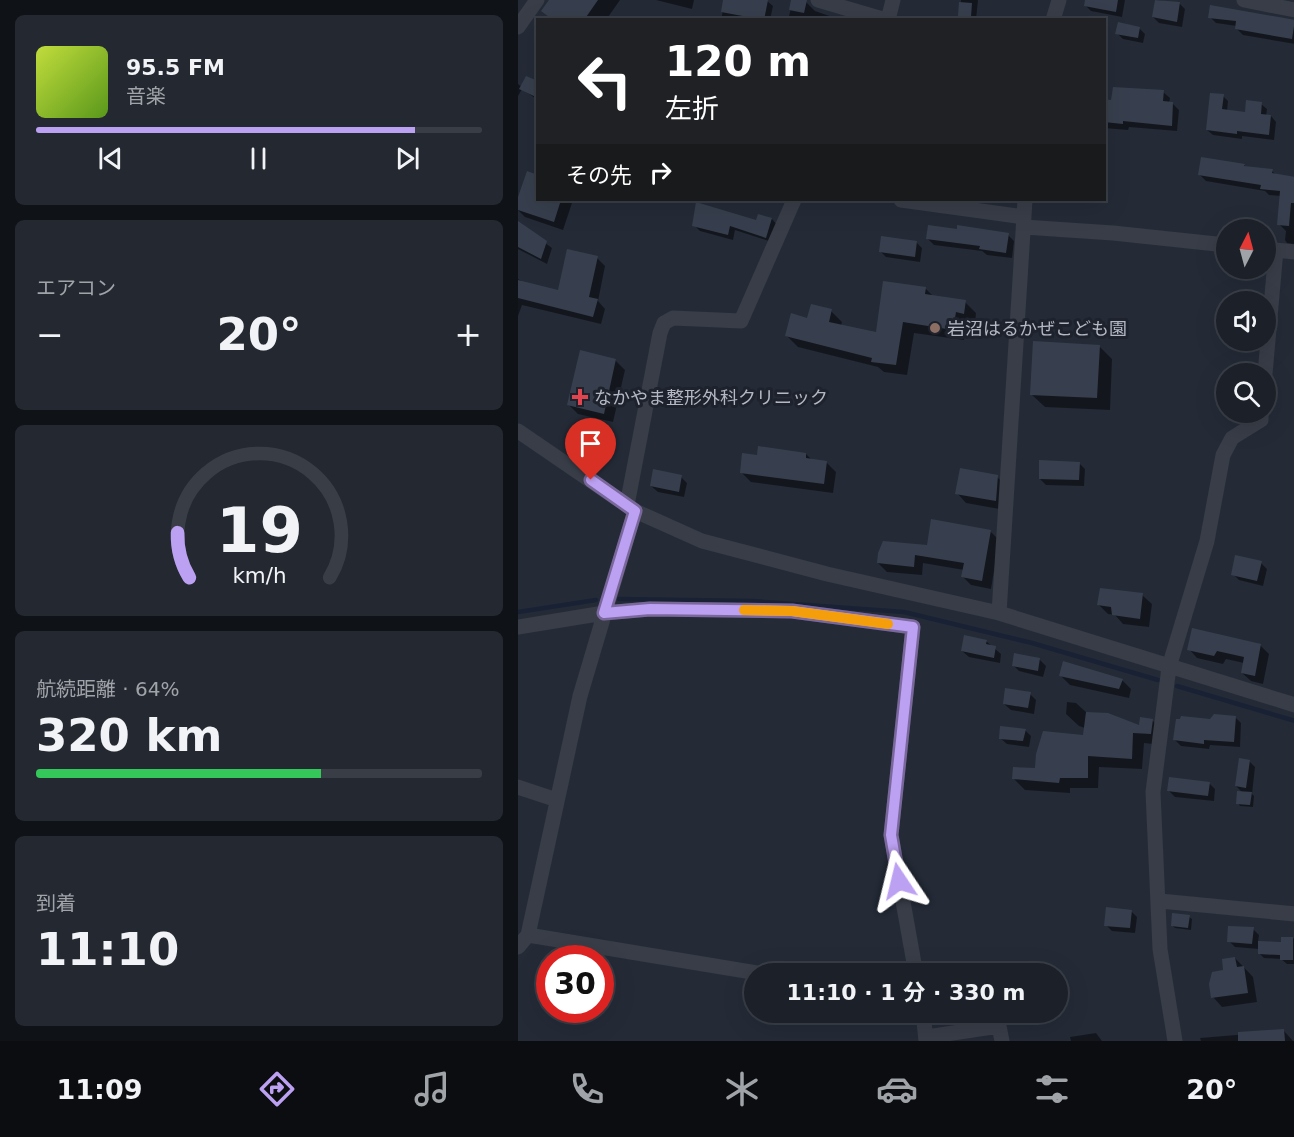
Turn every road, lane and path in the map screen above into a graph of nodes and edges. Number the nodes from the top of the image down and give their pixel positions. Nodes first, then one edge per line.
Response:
1 (537, 0) edge
2 (818, 0) edge
3 (893, 0) edge
4 (1059, 0) edge
5 (1244, 0) edge
6 (1295, 10) edge
7 (851, 14) edge
8 (875, 18) edge
9 (888, 18) edge
10 (1053, 18) edge
11 (518, 27) edge
12 (794, 201) edge
13 (907, 201) edge
14 (1025, 201) edge
15 (1024, 222) junction
16 (1216, 244) edge
17 (1276, 250) edge
18 (1295, 252) edge
19 (1270, 279) edge
20 (1266, 363) edge
21 (1256, 423) edge
22 (518, 431) edge
23 (631, 508) junction
24 (604, 613) junction
25 (999, 613) junction
26 (518, 627) edge
27 (1169, 667) junction
28 (1295, 705) edge
29 (518, 787) edge
30 (557, 800) junction
31 (1160, 901) junction
32 (1295, 914) edge
33 (523, 941) edge
34 (914, 963) edge
35 (744, 971) edge
36 (925, 1023) edge
37 (927, 1039) edge
38 (1002, 1041) edge
39 (1175, 1041) edge

1 - 11 street
2 - 7 street
3 - 9 street
4 - 10 street
5 - 6 street
7 - 8 street
12 - 23 street
13 - 15 street
14 - 15 street
15 - 16 street
15 - 25 street
17 - 18 street
19 - 20 street
21 - 27 street
22 - 23 street
23 - 24 street
23 - 25 street
24 - 26 street
24 - 30 street
24 - 34 street
25 - 27 street
27 - 28 street
27 - 31 street
29 - 30 street
30 - 33 street
31 - 32 street
31 - 39 street
33 - 35 street
36 - 37 street
37 - 38 street

